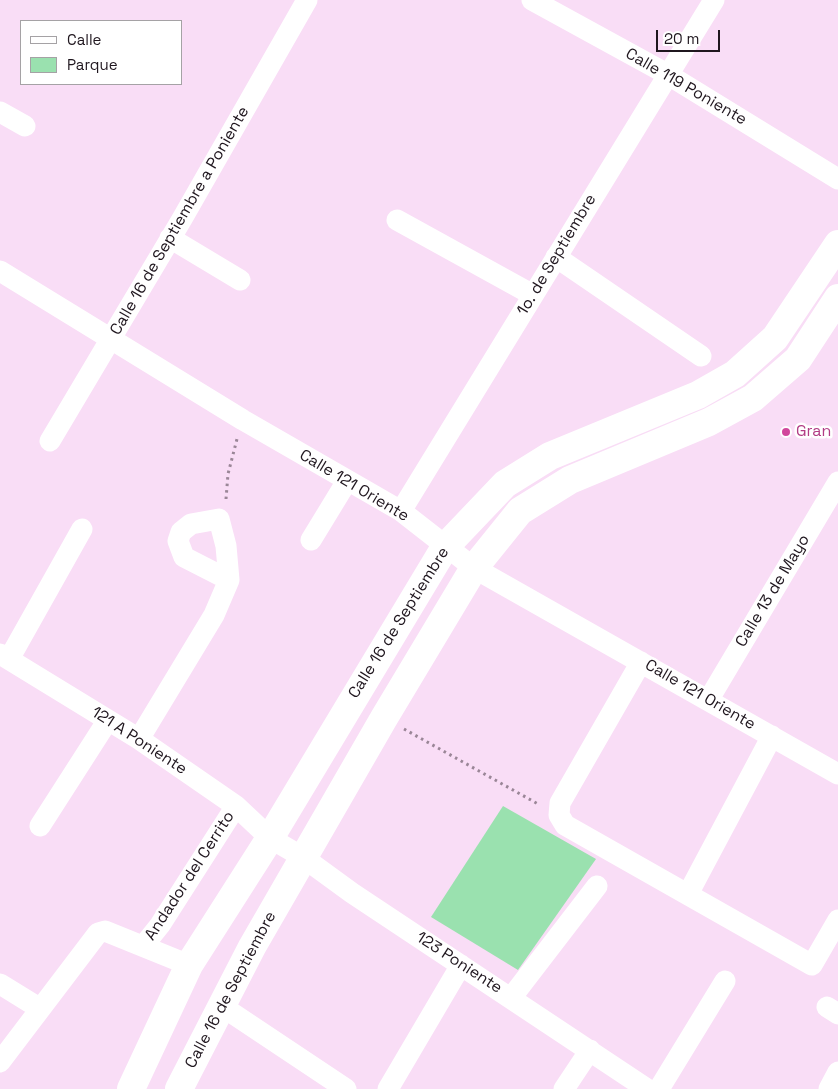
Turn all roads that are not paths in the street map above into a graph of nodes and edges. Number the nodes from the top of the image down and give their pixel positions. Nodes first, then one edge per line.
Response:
1 (307, 0) edge
2 (532, 0) edge
3 (714, 0) edge
4 (667, 74) junction
5 (0, 112) edge
6 (25, 126) dead end
7 (838, 179) edge
8 (397, 220) dead end
9 (170, 238) junction
10 (838, 244) edge
11 (556, 257) junction
12 (0, 271) edge
13 (240, 280) dead end
14 (533, 295) junction
15 (838, 298) edge
16 (112, 339) junction
17 (701, 356) dead end
18 (50, 442) dead end
19 (347, 481) junction
20 (838, 482) edge
21 (401, 510) junction
22 (82, 528) dead end
23 (311, 540) dead end
24 (445, 547) junction
25 (474, 568) junction
26 (229, 580) junction
27 (4, 656) edge
28 (641, 662) junction
29 (709, 700) junction
30 (108, 720) junction
31 (772, 736) junction
32 (139, 739) junction
33 (838, 774) edge
34 (236, 806) junction
35 (40, 826) dead end
36 (270, 838) junction
37 (304, 858) junction
38 (598, 886) dead end
39 (688, 894) junction
40 (838, 920) edge
41 (144, 945) junction
42 (189, 965) junction
43 (461, 965) junction
44 (725, 981) dead end
45 (0, 984) edge
46 (511, 998) junction
47 (220, 1005) junction
48 (39, 1008) junction
49 (590, 1050) junction
50 (0, 1062) edge
51 (838, 1072) edge
52 (131, 1089) edge
53 (179, 1089) edge
54 (346, 1089) edge
55 (388, 1089) edge
56 (564, 1089) edge
57 (647, 1089) edge
58 (659, 1089) edge
59 (828, 1089) edge

1 - 9 street, Calle 16 de Septiembre a Poniente
2 - 4 street, Calle 119 Poniente
3 - 4 street, 1o. de Septiembre
4 - 7 street, Calle 119 Poniente
4 - 11 street, 1o. de Septiembre
5 - 6 street
8 - 14 street
9 - 13 street
9 - 16 street, Calle 16 de Septiembre a Poniente
10 - 24 main road, Calle 16 de Septiembre
11 - 14 street, 1o. de Septiembre
11 - 17 street
12 - 16 street, Calle 121 Oriente
14 - 21 street, 1o. de Septiembre
15 - 25 main road, Calle 16 de Septiembre
16 - 18 street, Calle 16 de Septiembre a Poniente
16 - 19 street, Calle 121 Oriente
19 - 21 street, Calle 121 Oriente
19 - 23 street
20 - 29 street, Calle 13 de Mayo
21 - 24 street, Calle 121 Oriente
22 - 27 street
24 - 25 street, Calle 121 Oriente
24 - 36 main road, Calle 16 de Septiembre
25 - 28 street, Calle 121 Oriente
25 - 37 main road, Calle 16 de Septiembre
26 - 26 street
26 - 32 street
27 - 30 street, 121 A Poniente
28 - 29 street, Calle 121 Oriente
28 - 39 street
29 - 31 street, Calle 121 Oriente
30 - 32 street, 121 A Poniente
30 - 35 street
31 - 33 street, Calle 121 Oriente
31 - 39 street
32 - 34 street, 121 A Poniente
34 - 36 street, 121 A Poniente
34 - 41 street, Andador del Cerrito
36 - 37 street, 123 Poniente
36 - 42 main road, Calle 16 de Septiembre
37 - 43 street, 123 Poniente
37 - 47 main road, Calle 16 de Septiembre
38 - 46 street
39 - 40 street
41 - 42 street, Andador del Cerrito
41 - 48 street, Andador del Cerrito
42 - 52 main road, Calle 16 de Septiembre
43 - 46 street, 123 Poniente
43 - 55 street
44 - 58 street
45 - 48 street
46 - 49 street, 123 Poniente
47 - 53 main road, Calle 16 de Septiembre
47 - 54 street
48 - 50 street
49 - 56 street
49 - 57 street, 123 Poniente
51 - 59 street

